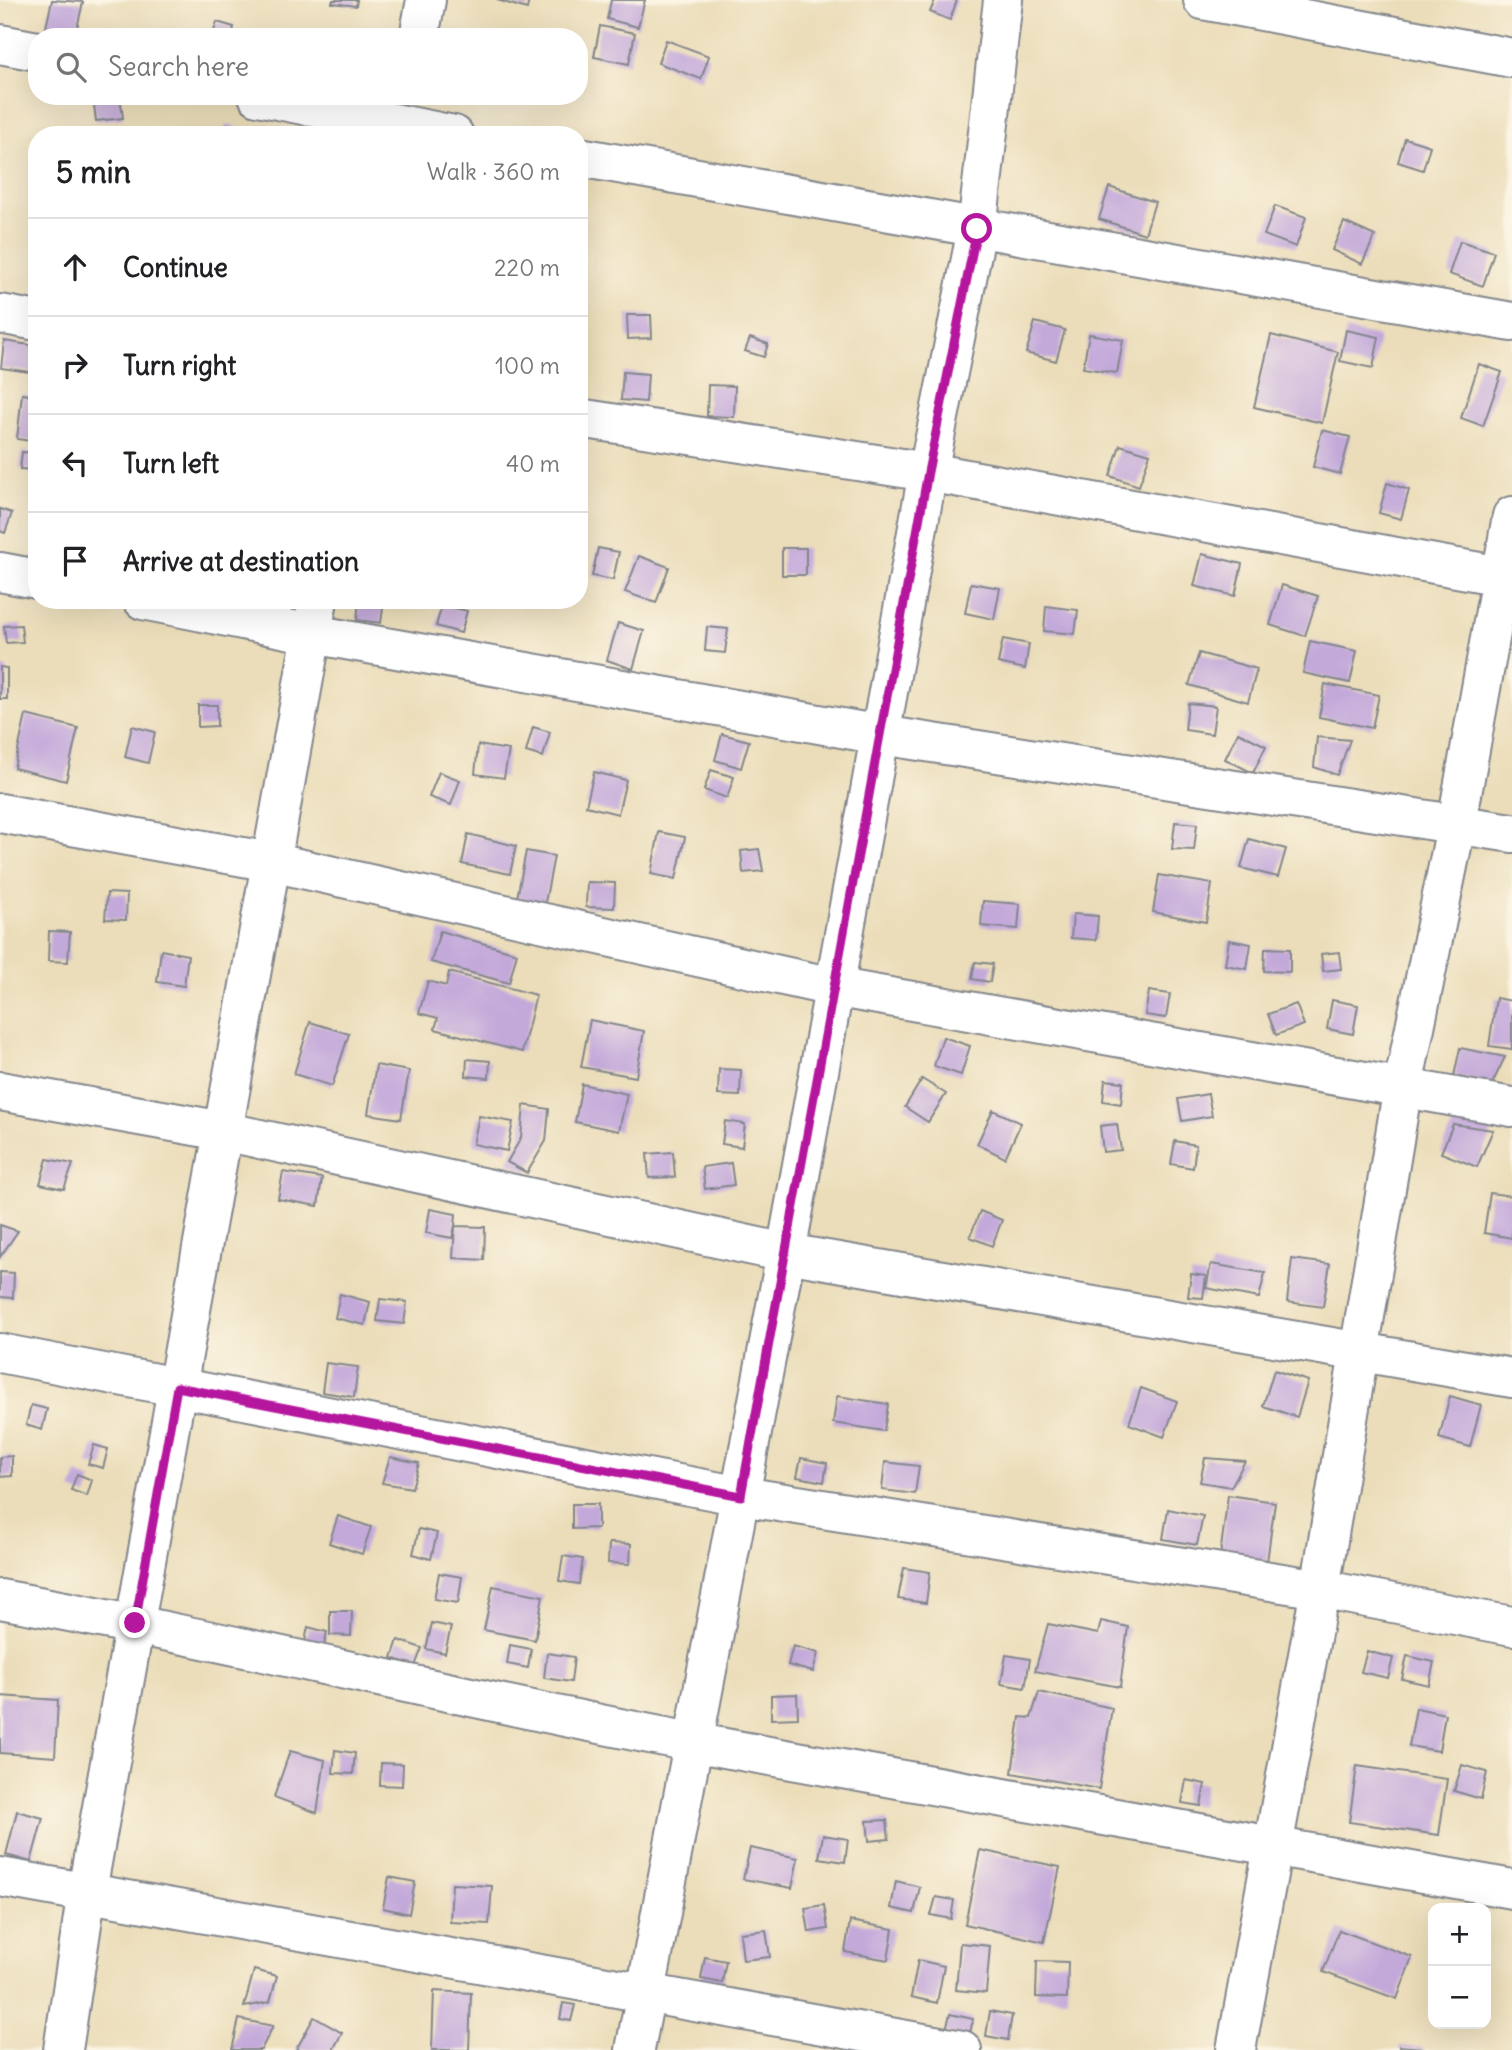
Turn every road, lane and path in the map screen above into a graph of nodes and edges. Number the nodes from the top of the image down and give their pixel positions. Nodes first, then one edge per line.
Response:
1 (426, 0) edge
2 (1003, 0) edge
3 (1203, 0) edge
4 (421, 28) edge
5 (0, 44) edge
6 (28, 49) edge
7 (1512, 58) edge
8 (315, 105) edge
9 (404, 119) edge
10 (426, 126) edge
11 (588, 159) edge
12 (977, 229) junction
13 (0, 314) edge
14 (28, 319) edge
15 (1512, 322) edge
16 (588, 419) edge
17 (928, 472) junction
18 (1512, 516) edge
19 (0, 572) edge
20 (1501, 576) junction
21 (28, 577) edge
22 (234, 609) edge
23 (315, 617) edge
24 (880, 735) junction
25 (0, 813) edge
26 (1457, 822) junction
27 (1512, 833) edge
28 (271, 862) junction
29 (833, 987) junction
30 (1402, 1086) junction
31 (0, 1091) edge
32 (1512, 1107) edge
33 (223, 1131) junction
34 (786, 1253) junction
35 (1360, 1350) junction
36 (0, 1353) edge
37 (1512, 1378) edge
38 (177, 1387) junction
39 (741, 1496) junction
40 (1320, 1589) junction
41 (0, 1599) edge
42 (135, 1623) junction
43 (1512, 1626) edge
44 (694, 1743) junction
45 (1273, 1844) junction
46 (0, 1877) edge
47 (1512, 1889) edge
48 (87, 1891) junction
49 (647, 1994) junction
50 (63, 2050) edge
51 (635, 2050) edge
52 (962, 2050) edge
53 (1236, 2050) edge

1 - 4 street
2 - 12 street
3 - 7 street
5 - 6 street
8 - 9 street
9 - 10 street
11 - 12 street
12 - 15 street
12 - 17 street
13 - 14 street
16 - 17 street
17 - 20 street
17 - 24 street
18 - 20 street
19 - 21 street
20 - 26 street
22 - 23 street
23 - 24 street
23 - 28 street
24 - 26 street
24 - 29 street
25 - 28 street
26 - 27 street
26 - 30 street
28 - 29 street
28 - 33 street
29 - 30 street
29 - 34 street
30 - 32 street
30 - 35 street
31 - 33 street
33 - 34 street
33 - 38 street
34 - 35 street
34 - 39 street
35 - 37 street
35 - 40 street
36 - 38 street
38 - 39 street
38 - 42 street
39 - 40 street
39 - 44 street
40 - 43 street
40 - 45 street
41 - 42 street
42 - 44 street
42 - 48 street
44 - 45 street
44 - 49 street
45 - 47 street
45 - 53 street
46 - 48 street
48 - 49 street
48 - 50 street
49 - 51 street
49 - 52 street

